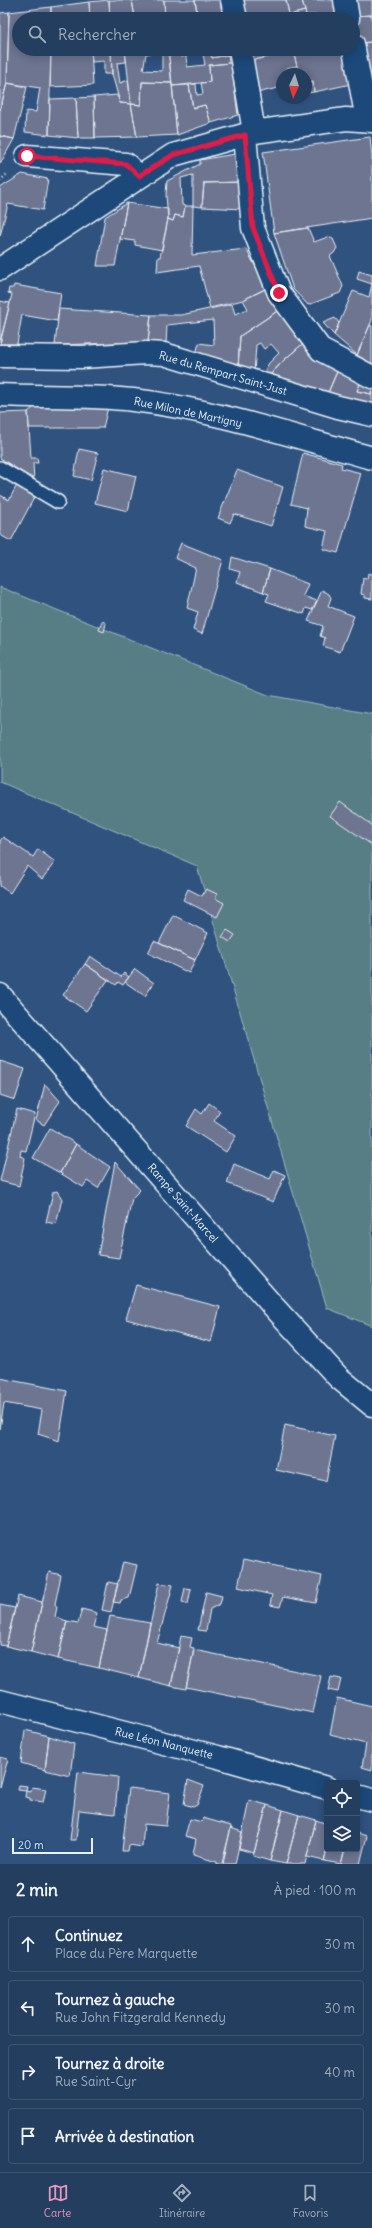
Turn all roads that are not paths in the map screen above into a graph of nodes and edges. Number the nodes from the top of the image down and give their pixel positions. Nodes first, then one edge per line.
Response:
1 (232, 0) edge
2 (345, 0) edge
3 (235, 12) edge
4 (347, 12) edge
5 (241, 56) edge
6 (356, 56) edge
7 (369, 120) edge
8 (250, 134) junction
9 (27, 156) dead end
10 (139, 176) junction
11 (0, 269) edge
12 (0, 356) edge
13 (372, 377) edge
14 (0, 395) edge
15 (372, 415) edge
16 (372, 458) edge
17 (0, 468) edge
18 (58, 502) dead end
19 (0, 995) edge
20 (372, 1404) edge
21 (0, 1701) edge
22 (324, 1787) edge
23 (360, 1797) edge
24 (372, 1800) edge

1 - 3 street
2 - 4 street
5 - 8 street
6 - 7 street
7 - 8 street
8 - 10 street
8 - 13 street
9 - 10 street
10 - 11 street
12 - 15 street, Rue du Rempart Saint-Just
14 - 16 street, Rue Milon de Martigny
17 - 18 lane
19 - 20 street, Rampe Saint-Marcel
21 - 22 street, Rue Léon Nanquette
23 - 24 street

